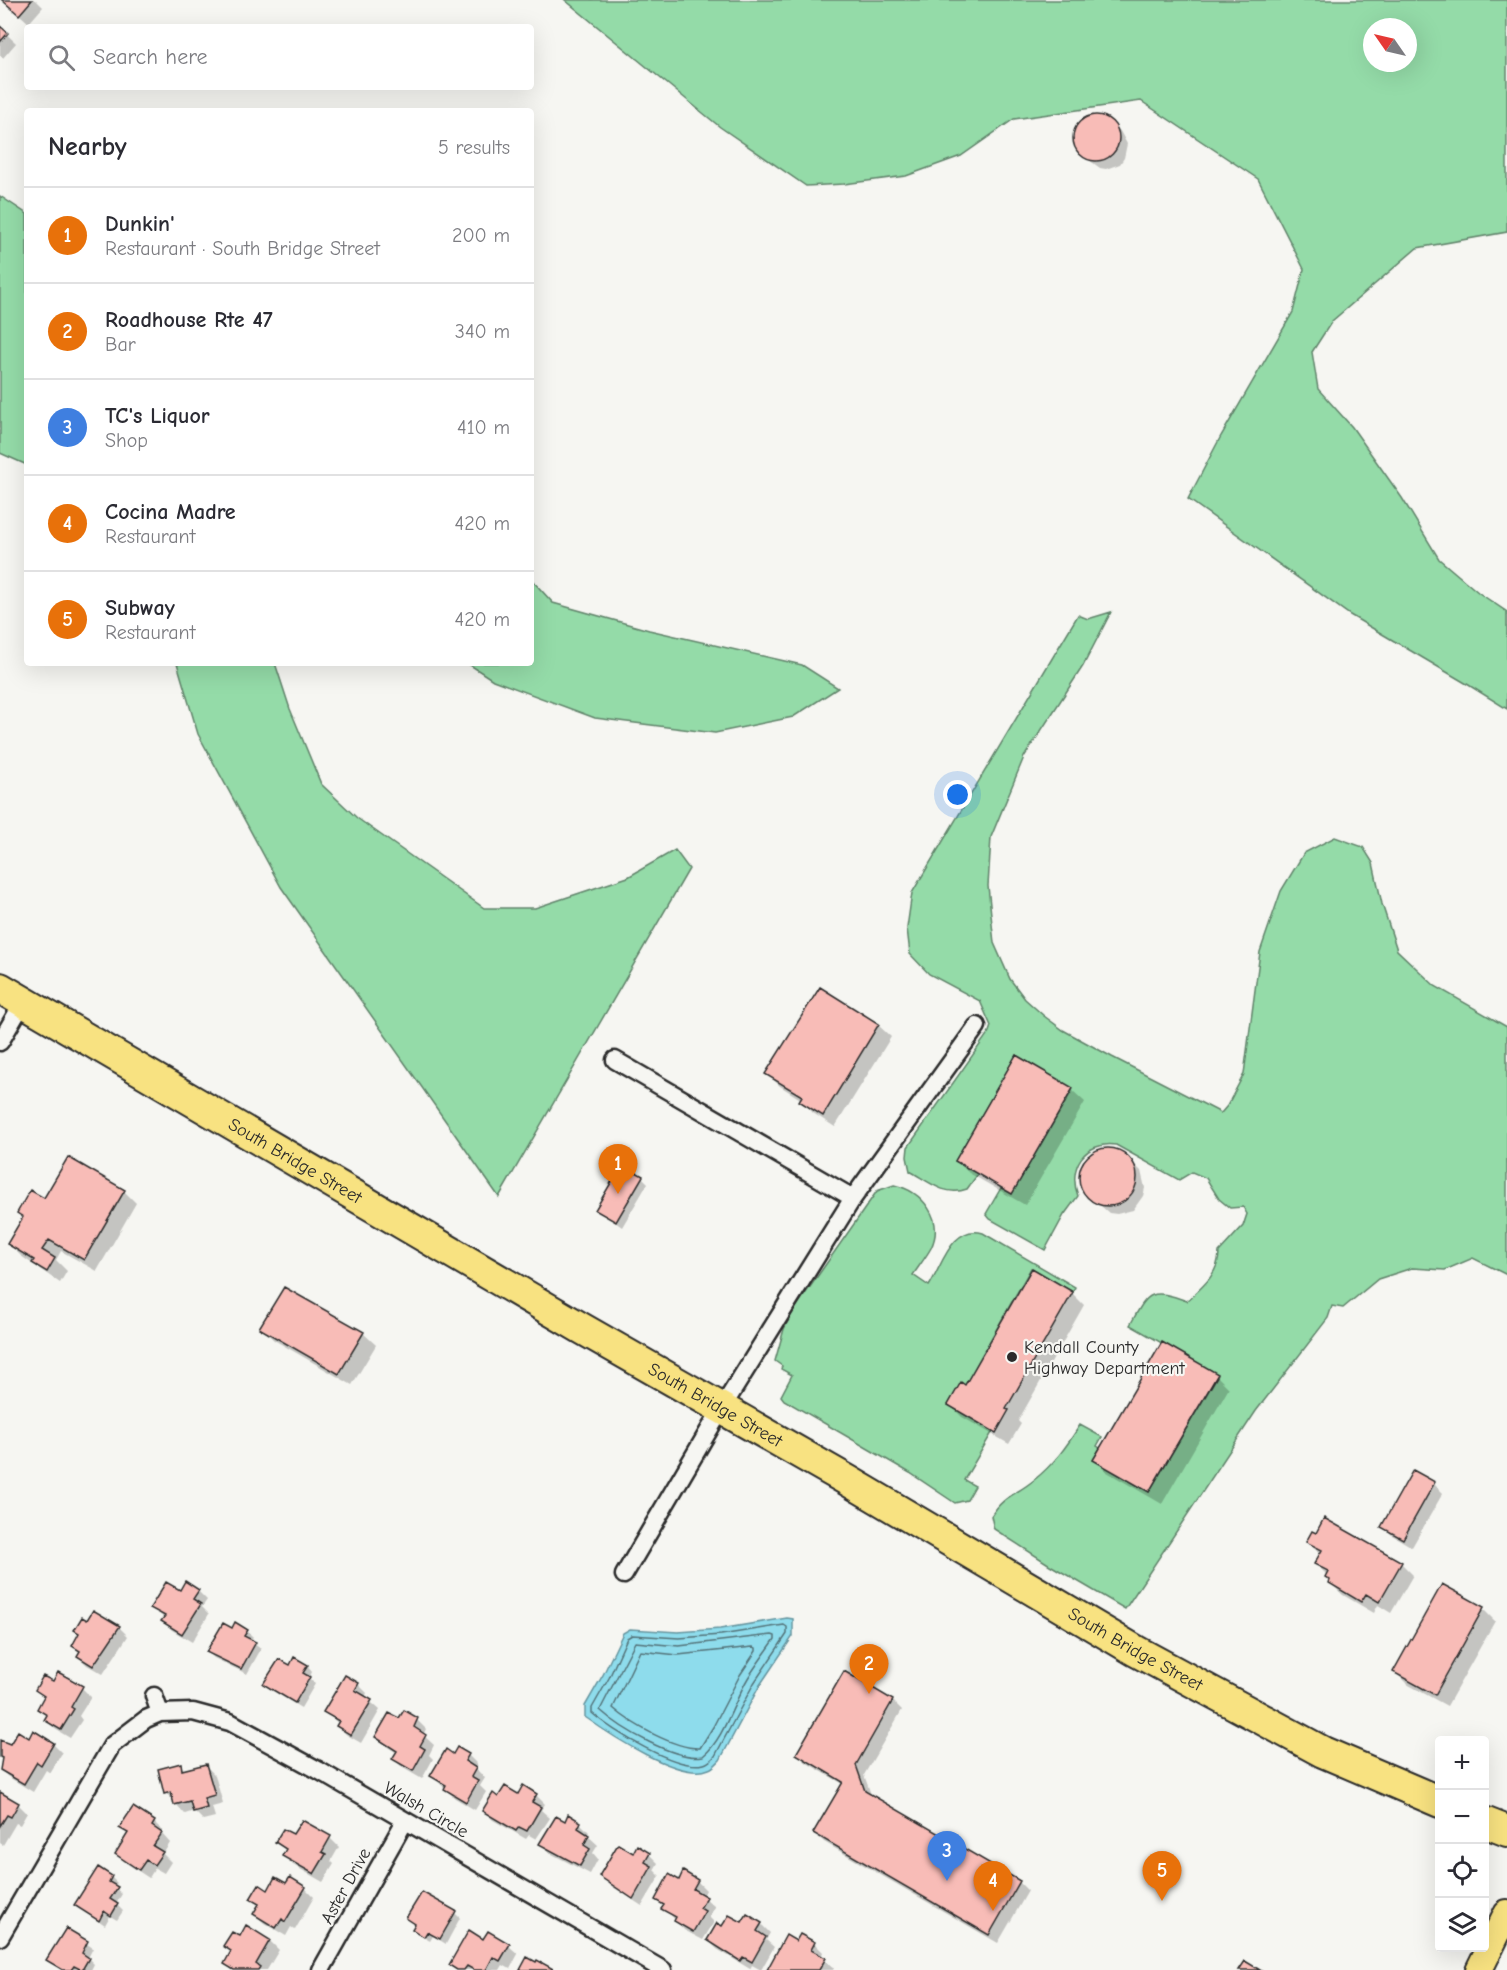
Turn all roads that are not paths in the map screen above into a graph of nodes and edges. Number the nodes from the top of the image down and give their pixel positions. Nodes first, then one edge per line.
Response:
1 (12, 995) edge
2 (976, 1026) dead end
3 (0, 1042) edge
4 (615, 1060) dead end
5 (853, 1198) junction
6 (722, 1408) junction
7 (624, 1575) dead end
8 (154, 1696) dead end
9 (160, 1713) junction
10 (1435, 1800) edge
11 (405, 1821) junction
12 (1489, 1824) edge
13 (1507, 1832) edge
14 (1507, 1913) edge
15 (0, 1937) edge
16 (321, 1970) edge
17 (663, 1970) edge
18 (1479, 1970) edge

1 - 3 street
1 - 6 highway, South Bridge Street
2 - 5 street
4 - 5 street
5 - 6 street
6 - 7 street
6 - 10 highway, South Bridge Street
8 - 9 street
9 - 11 street, Walsh Circle
9 - 15 street, Walsh Circle
11 - 16 street, Aster Drive
11 - 17 street, Walsh Circle
12 - 13 highway
14 - 18 main road

